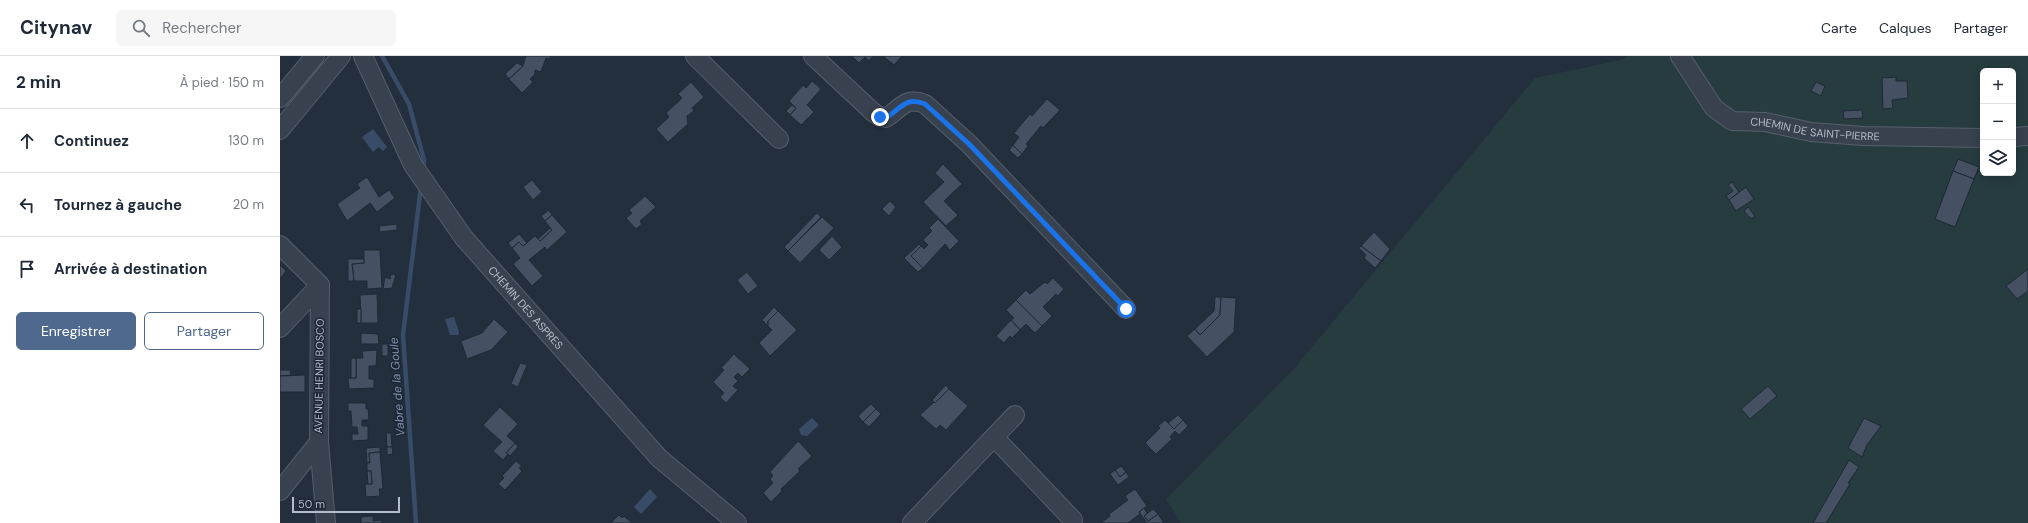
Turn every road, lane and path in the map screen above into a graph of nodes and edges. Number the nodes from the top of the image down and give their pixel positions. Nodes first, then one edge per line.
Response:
1 (315, 56) edge
2 (342, 56) edge
3 (363, 56) edge
4 (695, 56) edge
5 (813, 56) edge
6 (1680, 56) edge
7 (280, 98) edge
8 (280, 130) edge
9 (2028, 136) edge
10 (2016, 137) edge
11 (1980, 138) edge
12 (779, 139) dead end
13 (280, 245) edge
14 (320, 285) junction
15 (1126, 309) dead end
16 (280, 328) edge
17 (1014, 415) dead end
18 (994, 437) junction
19 (319, 442) junction
20 (280, 492) edge
21 (1073, 520) dead end
22 (326, 523) edge
23 (737, 523) edge
24 (912, 523) edge

1 - 7 street
2 - 8 street
3 - 23 street, CHEMIN DES ASPRES
4 - 12 street
5 - 15 street
6 - 11 street, CHEMIN DE SAINT-PIERRE
9 - 10 street
13 - 14 street
14 - 16 street
14 - 19 street, AVENUE HENRI BOSCO
17 - 18 street
18 - 21 street
18 - 24 street
19 - 20 street
19 - 22 street, AVENUE HENRI BOSCO

